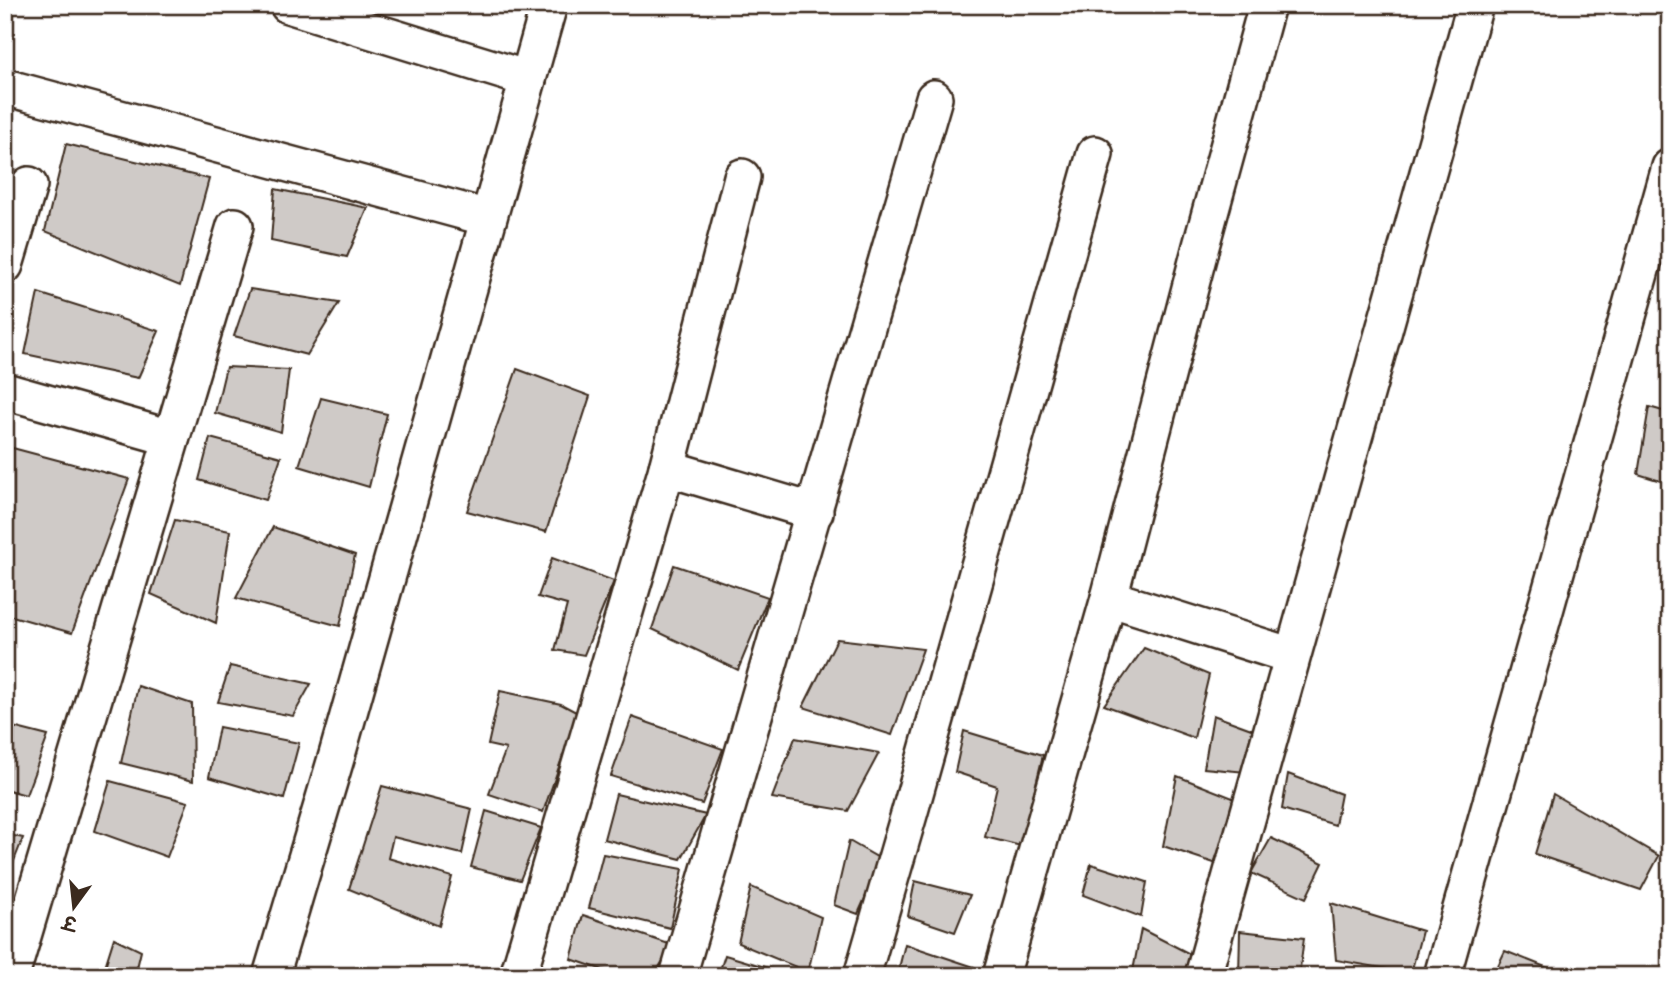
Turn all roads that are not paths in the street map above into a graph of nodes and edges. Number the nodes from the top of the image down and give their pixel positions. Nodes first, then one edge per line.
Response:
1 (288, 5) edge
2 (549, 5) edge
3 (1267, 5) edge
4 (1475, 5) edge
5 (528, 79) junction
6 (5, 87) edge
7 (934, 98) dead end
8 (1095, 154) dead end
9 (1670, 167) edge
10 (743, 177) dead end
11 (29, 185) dead end
12 (488, 218) junction
13 (235, 226) dead end
14 (1658, 257) edge
15 (5, 265) edge
16 (5, 391) edge
17 (171, 438) junction
18 (667, 468) junction
19 (815, 512) junction
20 (1109, 597) junction
21 (1292, 656) junction
22 (12, 976) edge
23 (271, 976) edge
24 (518, 976) edge
25 (678, 976) edge
26 (862, 976) edge
27 (1001, 976) edge
28 (1202, 976) edge
29 (1442, 976) edge

1 - 5 street
2 - 5 street
3 - 20 street
4 - 21 street
5 - 12 street
6 - 12 street
7 - 19 street
8 - 26 street
9 - 14 street
10 - 18 street
11 - 15 street
12 - 23 street
13 - 17 street
14 - 29 street
16 - 17 street
17 - 22 street
18 - 19 street
18 - 24 street
19 - 25 street
20 - 21 street
20 - 27 street
21 - 28 street

